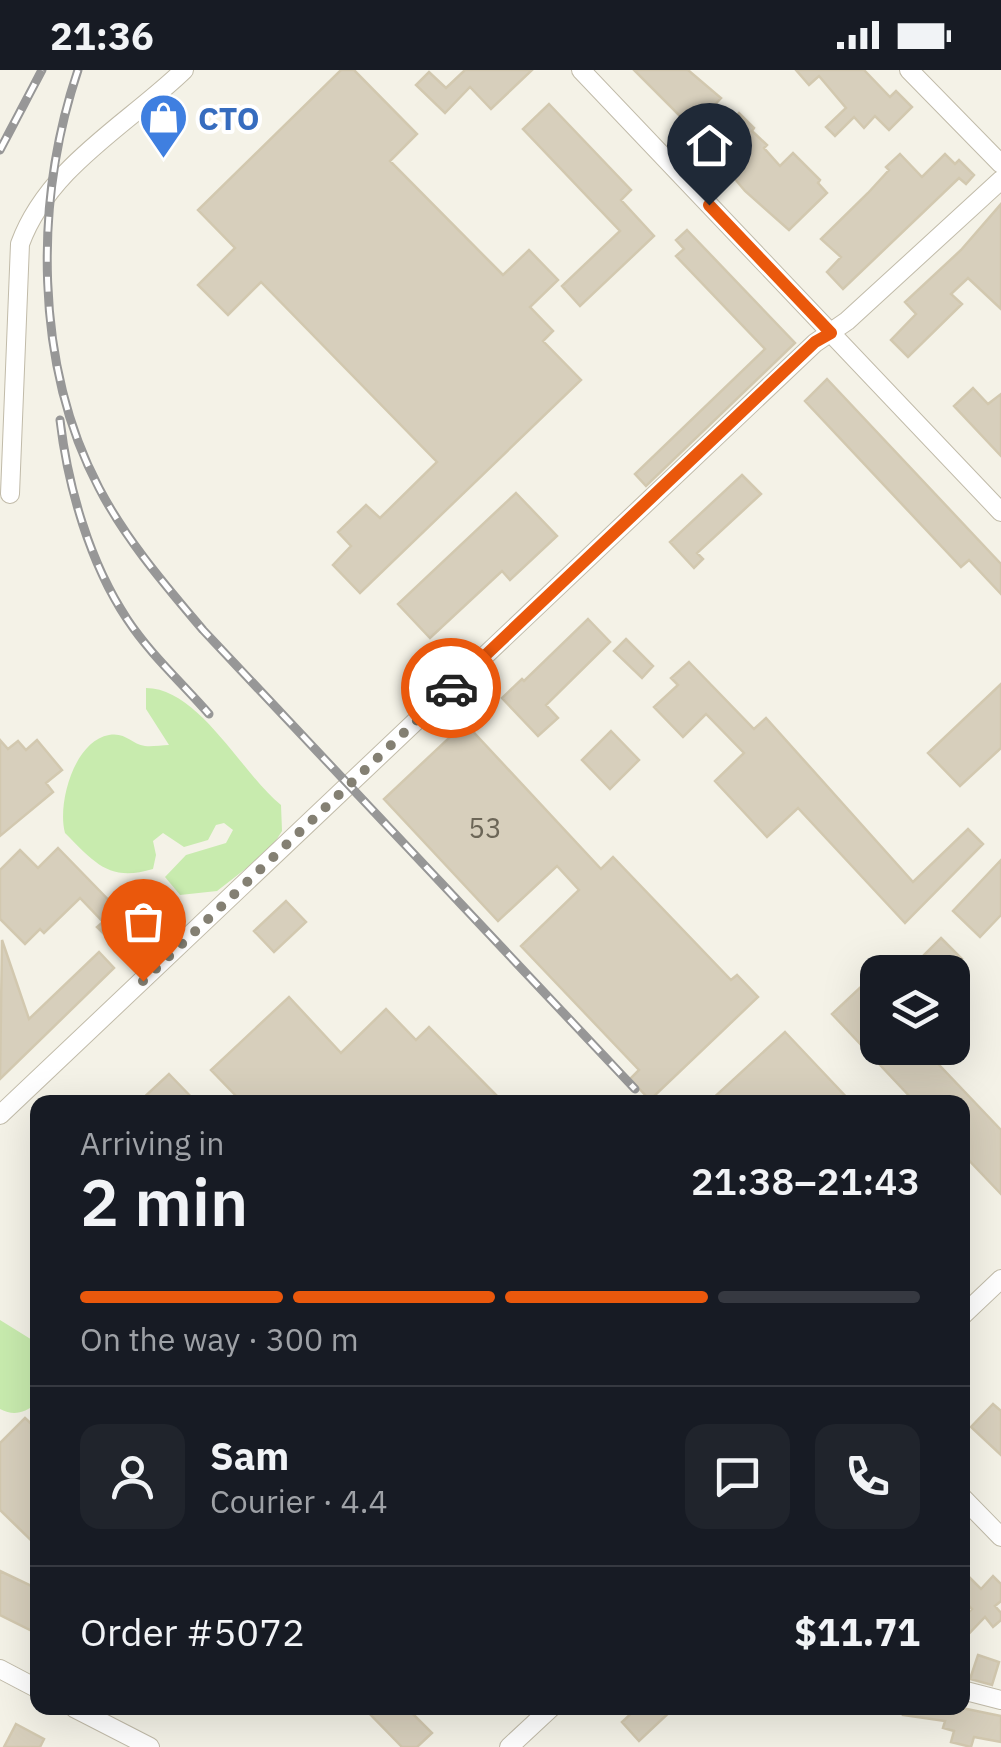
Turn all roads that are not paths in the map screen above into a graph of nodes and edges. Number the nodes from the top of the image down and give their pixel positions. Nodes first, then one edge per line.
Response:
1 (184, 70) edge
2 (581, 70) edge
3 (909, 70) edge
4 (1001, 164) edge
5 (1001, 180) edge
6 (831, 333) junction
7 (10, 494) dead end
8 (1001, 512) edge
9 (0, 1115) edge
10 (1001, 1279) edge
11 (970, 1308) edge
12 (970, 1505) edge
13 (1001, 1537) edge
14 (0, 1669) edge
15 (30, 1685) edge
16 (970, 1692) edge
17 (1001, 1700) edge
18 (88, 1715) edge
19 (543, 1715) edge
20 (150, 1747) edge
21 (509, 1747) edge

1 - 7 street
2 - 6 street
3 - 4 street
5 - 6 street
6 - 8 street
6 - 9 street
10 - 11 street
12 - 13 street
14 - 15 street
16 - 17 street
18 - 20 street
19 - 21 street

